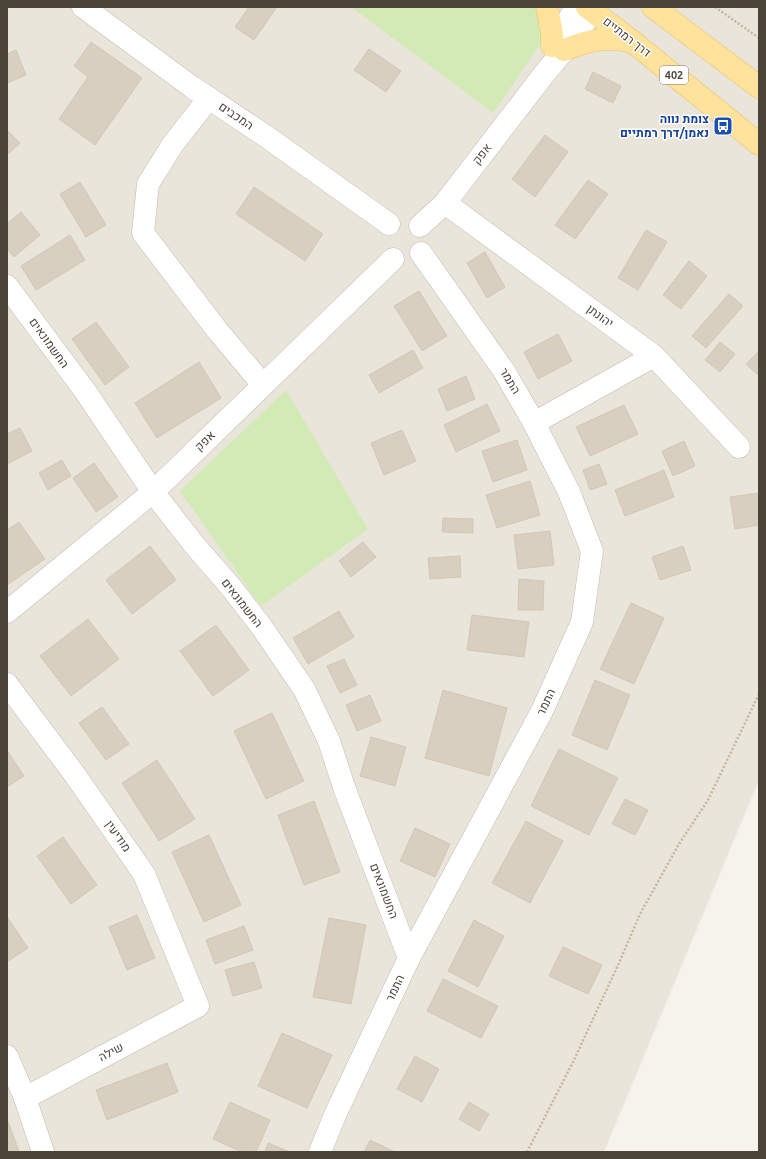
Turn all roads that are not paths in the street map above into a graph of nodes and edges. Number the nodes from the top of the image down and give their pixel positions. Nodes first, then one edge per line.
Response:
1 (83, 7) edge
2 (547, 7) edge
3 (653, 7) edge
4 (589, 8) edge
5 (633, 42) junction
6 (558, 48) junction
7 (759, 87) edge
8 (209, 98) junction
9 (759, 144) edge
10 (445, 203) junction
11 (389, 224) junction
12 (420, 226) junction
13 (421, 253) junction
14 (393, 259) junction
15 (7, 286) edge
16 (654, 356) junction
17 (263, 385) junction
18 (534, 423) junction
19 (739, 447) dead end
20 (153, 492) junction
21 (7, 612) edge
22 (7, 684) edge
23 (410, 958) junction
24 (198, 1006) joint
25 (7, 1056) edge
26 (25, 1098) junction
27 (43, 1152) edge
28 (320, 1152) edge

1 - 8 street, המכבים
2 - 6 main road
3 - 7 main road
4 - 5 main road, דרך רמתיים / 402
4 - 6 street, אפק
5 - 6 main road
5 - 9 main road, דרך רמתיים / 402
6 - 10 street, אפק
8 - 11 street, המכבים
8 - 17 street
10 - 12 street, אפק
10 - 16 street, יהונתן
11 - 12 street
11 - 14 street
12 - 13 street
13 - 14 street
13 - 18 street, התמר
14 - 17 street, אפק
15 - 20 street, החשמונאים
16 - 18 street
16 - 19 street, יהונתן
17 - 20 street, אפק
18 - 23 street, התמר
20 - 21 street, אפק
20 - 23 street, החשמונאים
22 - 24 street, מודיעין
23 - 28 street, התמר
24 - 26 street, שילה
25 - 26 street
26 - 27 street

